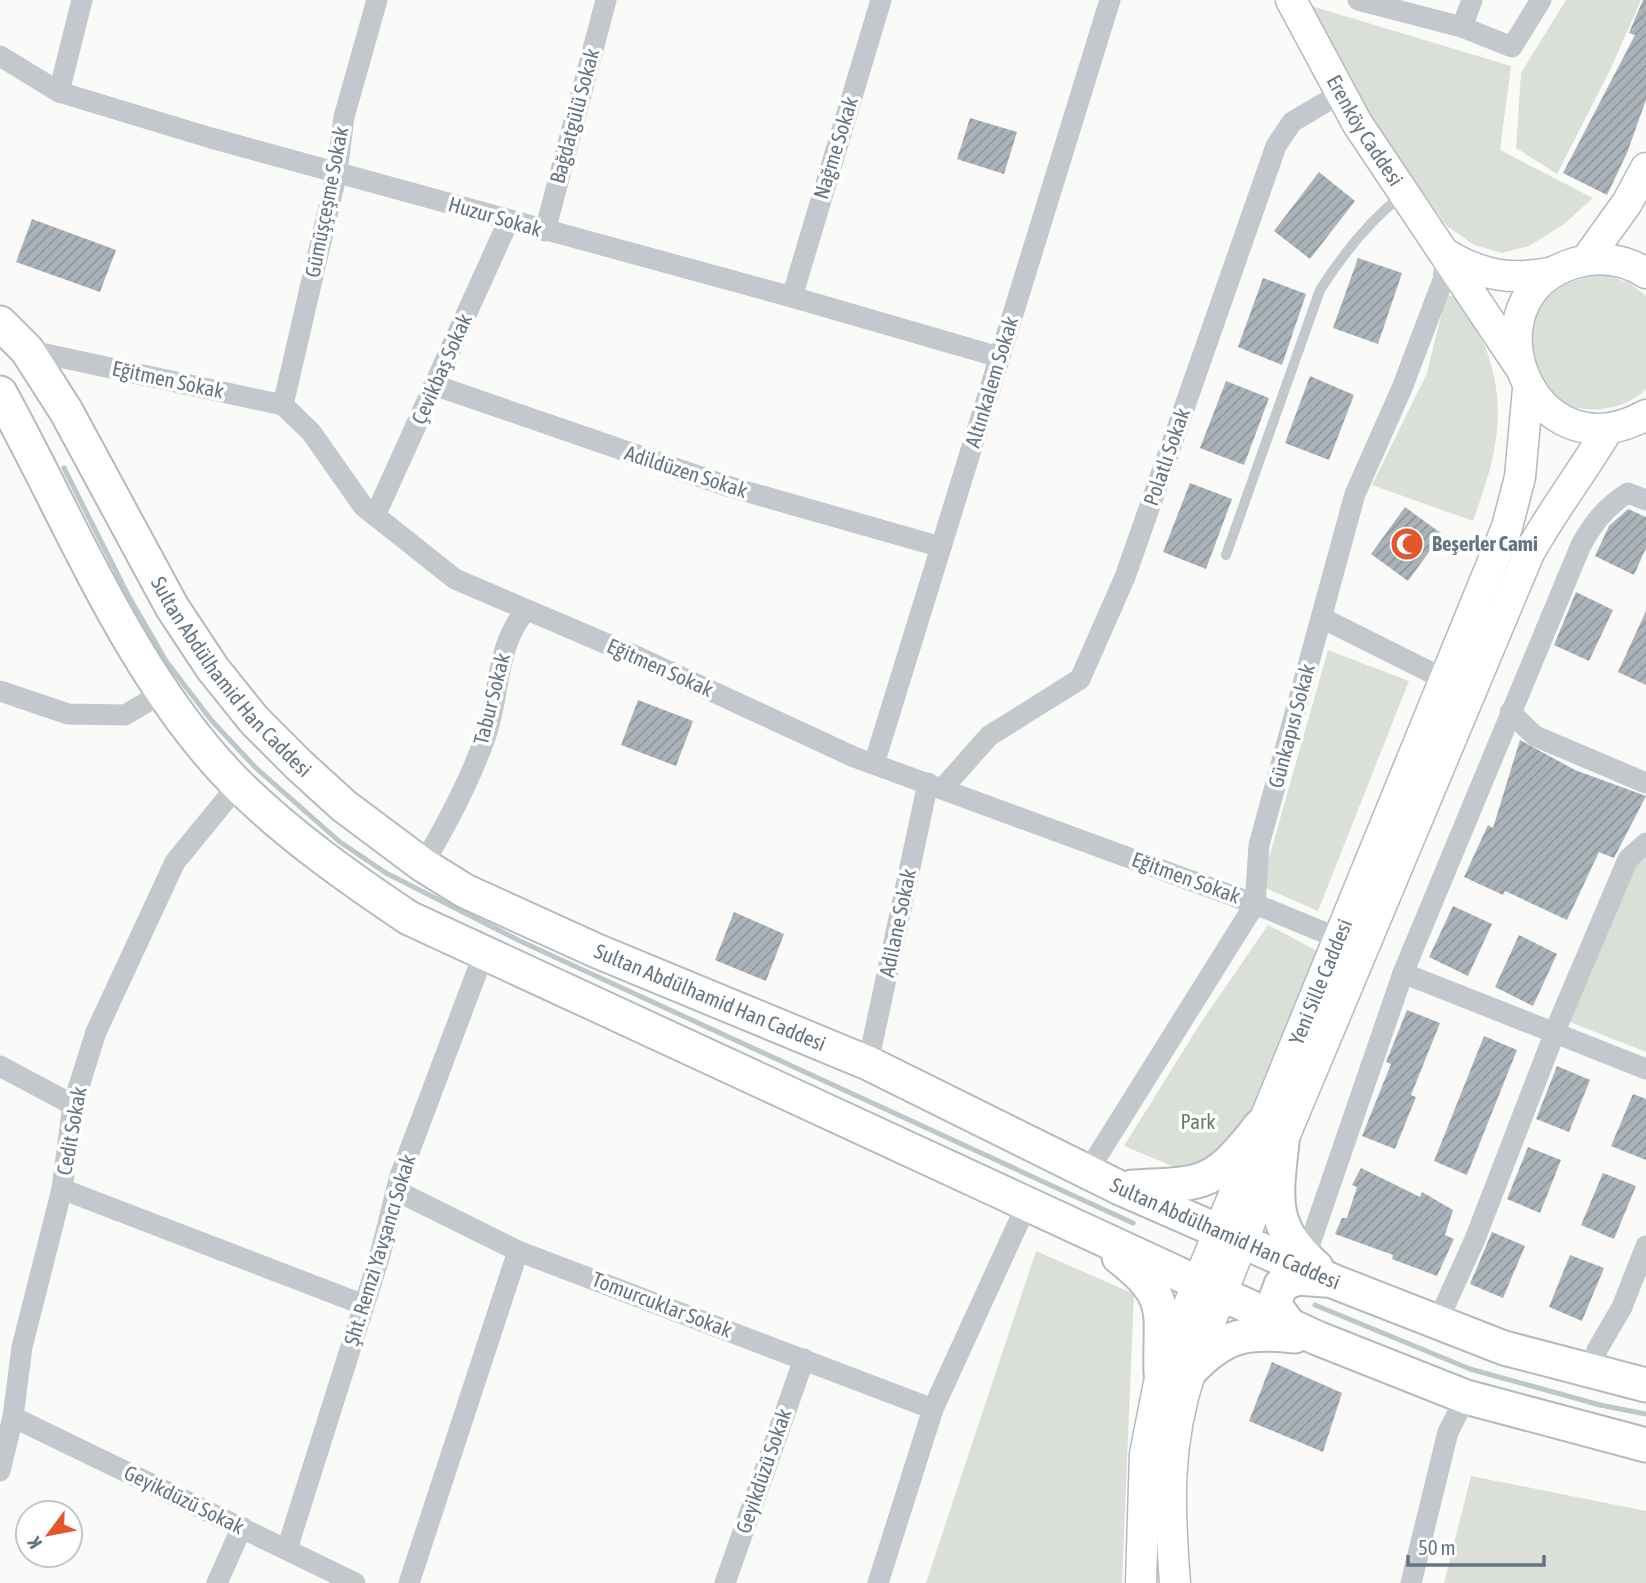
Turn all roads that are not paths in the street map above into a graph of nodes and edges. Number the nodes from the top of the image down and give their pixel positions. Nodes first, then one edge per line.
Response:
1 (82, 0) edge
2 (377, 0) edge
3 (606, 0) edge
4 (881, 0) edge
5 (1110, 0) edge
6 (1291, 0) edge
7 (1358, 0) edge
8 (1472, 0) edge
9 (1541, 0) edge
10 (1462, 27) junction
11 (0, 56) edge
12 (59, 92) junction
13 (1341, 93) junction
14 (1646, 168) edge
15 (337, 172) junction
16 (1405, 193) junction
17 (508, 222) junction
18 (545, 232) junction
19 (1447, 255) junction
20 (1586, 260) junction
21 (1554, 272) junction
22 (1646, 273) edge
23 (792, 297) junction
24 (0, 323) edge
25 (27, 350) junction
26 (999, 357) junction
27 (1523, 377) junction
28 (434, 385) junction
29 (0, 393) edge
30 (283, 405) junction
31 (1633, 422) edge
32 (1646, 500) edge
33 (375, 516) junction
34 (941, 547) junction
35 (1226, 555) dead end
36 (526, 610) junction
37 (1322, 618) junction
38 (1444, 680) junction
39 (0, 691) edge
40 (164, 692) junction
41 (1510, 712) junction
42 (874, 764) junction
43 (1646, 783) edge
44 (238, 785) junction
45 (936, 786) junction
46 (1646, 843) edge
47 (423, 865) junction
48 (1255, 904) junction
49 (1339, 939) junction
50 (484, 953) junction
51 (1403, 973) junction
52 (1554, 1034) junction
53 (868, 1063) junction
54 (0, 1066) edge
55 (1646, 1069) edge
56 (73, 1105) junction
57 (1271, 1134) junction
58 (1088, 1171) junction
59 (1120, 1188) junction
60 (62, 1189) junction
61 (397, 1191) junction
62 (1027, 1204) junction
63 (1094, 1235) junction
64 (1230, 1236) junction
65 (1646, 1247) edge
66 (518, 1251) junction
67 (1305, 1258) junction
68 (1335, 1282) junction
69 (1209, 1288) junction
70 (364, 1305) junction
71 (1437, 1323) junction
72 (1303, 1331) junction
73 (804, 1359) junction
74 (1176, 1372) junction
75 (1592, 1372) junction
76 (1646, 1385) edge
77 (1466, 1397) junction
78 (933, 1409) junction
79 (13, 1417) junction
80 (1646, 1444) edge
81 (0, 1471) edge
82 (242, 1527) junction
83 (287, 1549) junction
84 (217, 1583) edge
85 (355, 1583) edge
86 (409, 1583) edge
87 (725, 1583) edge
88 (878, 1583) edge
89 (1141, 1583) edge
90 (1175, 1583) edge
91 (1411, 1583) edge

1 - 12 street
2 - 15 street, Gümüşçeşme Sokak
3 - 18 street, Bağdatgülü Sokak
4 - 23 street, Nağme Sokak
5 - 26 street, Altınkalem Sokak
6 - 13 main road, Erenköy Caddesi
7 - 10 street
8 - 10 street
9 - 10 street
11 - 12 street, Huzur Sokak
12 - 15 street, Huzur Sokak
13 - 16 main road, Erenköy Caddesi
13 - 45 street, Polatlı Sokak
14 - 20 main road
15 - 17 street, Huzur Sokak
15 - 30 street, Gümüşçeşme Sokak
16 - 19 main road, Erenköy Caddesi
16 - 35 lane
17 - 18 street, Huzur Sokak
17 - 28 street, Çevikbaş Sokak
18 - 23 street, Huzur Sokak
19 - 21 main road
19 - 27 main road, Erenköy Caddesi
19 - 37 street, Günkapısı Sokak
20 - 21 main road
20 - 22 main road
21 - 27 main road, Yeni Sille Caddesi
23 - 26 street, Huzur Sokak
24 - 25 main road, Sultan Abdülhamid Han Caddesi
25 - 30 street, Eğitmen Sokak
25 - 47 main road, Sultan Abdülhamid Han Caddesi
26 - 34 street, Altınkalem Sokak
27 - 31 main road, Erenköy Caddesi
27 - 38 main road, Yeni Sille Caddesi
28 - 33 street, Çevikbaş Sokak
28 - 34 street, Adildüzen Sokak
29 - 40 main road
30 - 33 street, Eğitmen Sokak
31 - 57 main road, Yeni Sille Caddesi
32 - 41 street
33 - 36 street, Eğitmen Sokak
34 - 42 street, Altınkalem Sokak
36 - 42 street, Eğitmen Sokak
36 - 47 street, Tabur Sokak
37 - 38 street
37 - 48 street, Günkapısı Sokak
38 - 49 main road, Yeni Sille Caddesi
39 - 40 street
40 - 44 main road
41 - 43 street
41 - 51 street
42 - 45 street, Eğitmen Sokak
44 - 50 main road
44 - 56 street, Cedit Sokak
45 - 48 street, Eğitmen Sokak
45 - 53 street, Adilane Sokak
46 - 52 street
47 - 53 main road, Sultan Abdülhamid Han Caddesi
48 - 49 street, Eğitmen Sokak
48 - 58 street, Günkapısı Sokak
49 - 57 main road, Yeni Sille Caddesi
50 - 61 street, Şht. Remzi Yavşancı Sokak
50 - 62 main road
51 - 52 street
51 - 67 street
52 - 55 street
52 - 71 street
53 - 58 main road, Sultan Abdülhamid Han Caddesi
54 - 56 street
56 - 60 street, Cedit Sokak
57 - 59 main road
57 - 64 main road, Yeni Sille Caddesi
57 - 67 main road
58 - 59 main road, Sultan Abdülhamid Han Caddesi
59 - 63 main road
59 - 64 main road, Sultan Abdülhamid Han Caddesi
60 - 70 street
60 - 79 street, Cedit Sokak
61 - 66 street, Tomurcuklar Sokak
61 - 70 street, Şht. Remzi Yavşancı Sokak
62 - 63 main road
62 - 78 street
63 - 69 main road
63 - 74 main road
64 - 68 main road, Sultan Abdülhamid Han Caddesi
64 - 69 main road, Yeni Sille Caddesi
65 - 75 street
66 - 73 street, Tomurcuklar Sokak
66 - 86 street
67 - 68 main road
68 - 71 main road, Sultan Abdülhamid Han Caddesi
68 - 72 main road
69 - 72 main road
69 - 74 main road, Yeni Sille Caddesi
70 - 83 street, Şht. Remzi Yavşancı Sokak
71 - 75 main road, Sultan Abdülhamid Han Caddesi
72 - 74 main road
72 - 77 main road
73 - 78 street, Tomurcuklar Sokak
73 - 87 street, Geyikdüzü Sokak
74 - 89 main road, Yeni Sille Caddesi
74 - 90 main road, Yeni Sille Caddesi
75 - 76 main road, Sultan Abdülhamid Han Caddesi
77 - 80 main road
77 - 91 street
78 - 88 street
79 - 81 street, Cedit Sokak
79 - 82 street, Geyikdüzü Sokak
82 - 83 street, Geyikdüzü Sokak
82 - 84 street
83 - 85 street, Geyikdüzü Sokak

